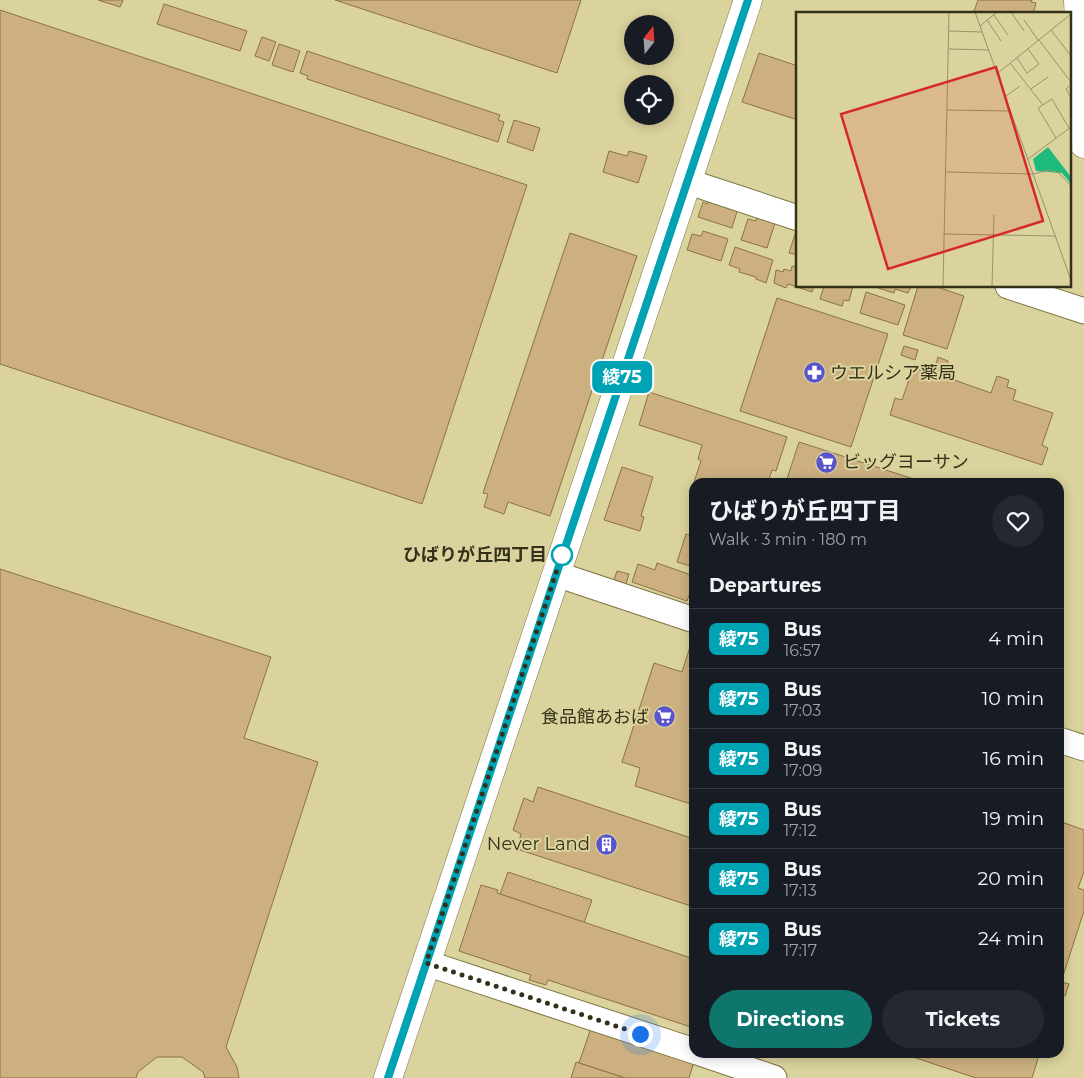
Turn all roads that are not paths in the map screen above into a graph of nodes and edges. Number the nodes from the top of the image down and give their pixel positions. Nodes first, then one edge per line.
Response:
1 (748, 0) edge
2 (1078, 0) edge
3 (1082, 45) edge
4 (1084, 144) edge
5 (689, 182) junction
6 (796, 217) edge
7 (1014, 288) edge
8 (1084, 311) edge
9 (556, 574) junction
10 (689, 618) edge
11 (1064, 742) edge
12 (1084, 748) edge
13 (426, 963) junction
14 (689, 1050) edge
15 (714, 1058) edge
16 (737, 1065) edge
17 (388, 1078) edge
18 (774, 1078) edge

1 - 5 street
2 - 3 street
3 - 4 street
5 - 6 street
5 - 9 street
7 - 8 street
9 - 10 street
9 - 13 street
11 - 12 street
13 - 14 street
13 - 17 street
15 - 16 street
16 - 18 street

